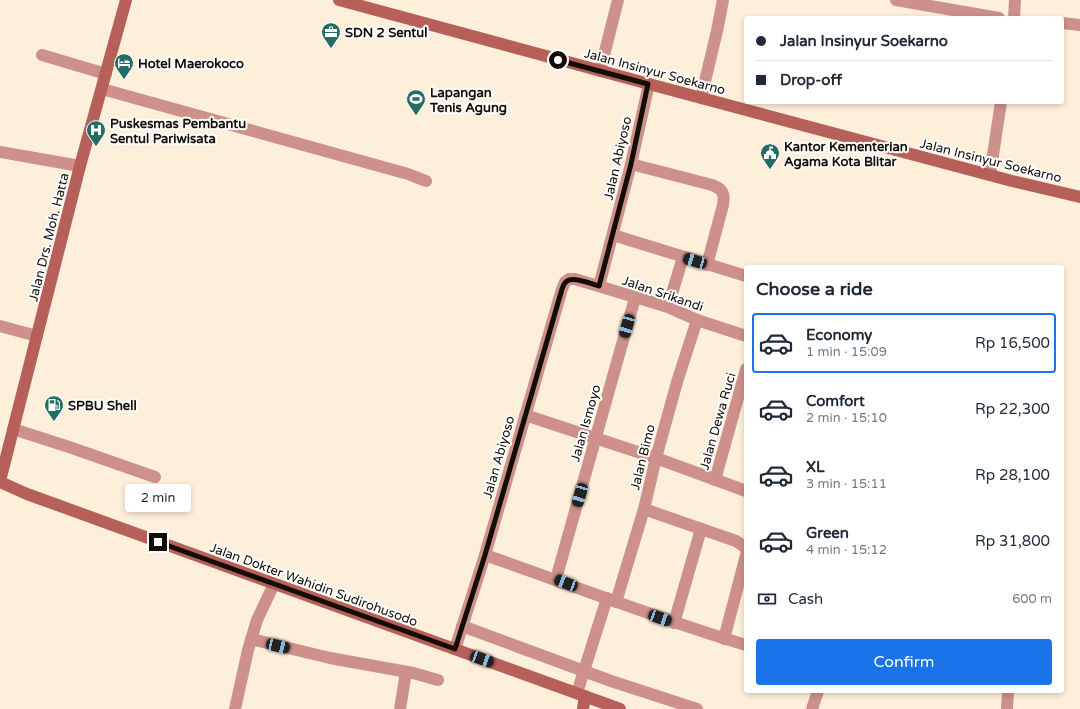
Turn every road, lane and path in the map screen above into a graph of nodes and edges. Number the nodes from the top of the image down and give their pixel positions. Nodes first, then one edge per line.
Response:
1 (126, 0) edge
2 (339, 0) edge
3 (618, 0) edge
4 (723, 0) edge
5 (896, 0) edge
6 (1015, 0) edge
7 (988, 16) edge
8 (1014, 16) edge
9 (1064, 24) edge
10 (1080, 25) edge
11 (42, 55) dead end
12 (600, 71) junction
13 (106, 74) junction
14 (648, 84) junction
15 (102, 88) junction
16 (701, 98) junction
17 (1001, 104) edge
18 (0, 152) edge
19 (631, 164) junction
20 (80, 166) junction
21 (990, 175) junction
22 (426, 181) dead end
23 (1080, 197) edge
24 (613, 235) junction
25 (683, 257) junction
26 (707, 265) junction
27 (744, 275) edge
28 (569, 280) joint
29 (599, 286) junction
30 (635, 298) junction
31 (668, 307) junction
32 (697, 320) junction
33 (0, 326) edge
34 (744, 335) edge
35 (37, 336) junction
36 (744, 376) edge
37 (525, 415) junction
38 (13, 429) junction
39 (596, 438) junction
40 (656, 458) junction
41 (155, 477) dead end
42 (715, 480) junction
43 (0, 482) edge
44 (744, 490) edge
45 (644, 509) junction
46 (701, 529) junction
47 (744, 546) edge
48 (485, 555) junction
49 (744, 570) edge
50 (556, 579) junction
51 (274, 584) junction
52 (742, 585) edge
53 (612, 600) junction
54 (674, 623) junction
55 (462, 626) junction
56 (724, 638) junction
57 (251, 639) junction
58 (744, 644) edge
59 (456, 647) junction
60 (585, 671) junction
61 (406, 672) junction
62 (438, 680) dead end
63 (580, 693) junction
64 (817, 693) edge
65 (1008, 693) edge
66 (235, 709) edge
67 (400, 709) edge
68 (584, 709) edge
69 (620, 709) edge
70 (697, 709) edge
71 (812, 709) edge
72 (1007, 709) edge

1 - 13 main road, Jalan Drs. Moh. Hatta
2 - 12 main road, Jalan Insinyur Soekarno
3 - 12 street
4 - 16 street
5 - 7 street
6 - 8 street
9 - 10 street
11 - 13 street
12 - 14 main road, Jalan Insinyur Soekarno
13 - 15 main road, Jalan Drs. Moh. Hatta
14 - 16 main road, Jalan Insinyur Soekarno
14 - 19 street, Jalan Abiyoso
15 - 20 main road, Jalan Drs. Moh. Hatta
15 - 22 street
16 - 21 main road, Jalan Insinyur Soekarno
17 - 21 street
18 - 20 street
19 - 24 street, Jalan Abiyoso
19 - 26 street
20 - 35 main road, Jalan Drs. Moh. Hatta
21 - 23 main road, Jalan Insinyur Soekarno
24 - 25 street
24 - 29 street, Jalan Abiyoso
25 - 26 street
25 - 31 street
26 - 27 street
28 - 29 street, Jalan Srikandi
28 - 37 street, Jalan Abiyoso
29 - 30 street, Jalan Srikandi
30 - 31 street, Jalan Srikandi
30 - 39 street, Jalan Ismoyo
31 - 32 street, Jalan Srikandi
32 - 34 street, Jalan Srikandi
32 - 40 street, Jalan Bimo
33 - 35 street
35 - 38 main road, Jalan Drs. Moh. Hatta
36 - 42 street, Jalan Dewa Ruci
37 - 39 street
37 - 48 street, Jalan Abiyoso
38 - 41 street
38 - 43 main road, Jalan Drs. Moh. Hatta
39 - 40 street
39 - 50 street, Jalan Ismoyo
40 - 42 street
40 - 45 street, Jalan Bimo
42 - 44 street
43 - 51 main road, Jalan Dokter Wahidin Sudirohusodo
45 - 46 street
45 - 53 street, Jalan Bimo
46 - 47 street
46 - 54 street
48 - 50 street
48 - 55 street, Jalan Abiyoso
49 - 52 street
50 - 53 street
51 - 57 street
51 - 59 main road, Jalan Dokter Wahidin Sudirohusodo
52 - 56 street
53 - 54 street
53 - 60 street, Jalan Bimo
54 - 56 street
55 - 59 street, Jalan Abiyoso
55 - 60 street
56 - 58 street
57 - 61 street
57 - 66 street
59 - 63 main road, Jalan Dokter Wahidin Sudirohusodo
60 - 63 street, Jalan Bimo
60 - 70 street
61 - 62 street
61 - 67 street
63 - 68 main road
63 - 69 main road, Jalan Dokter Wahidin Sudirohusodo
64 - 71 street
65 - 72 street

